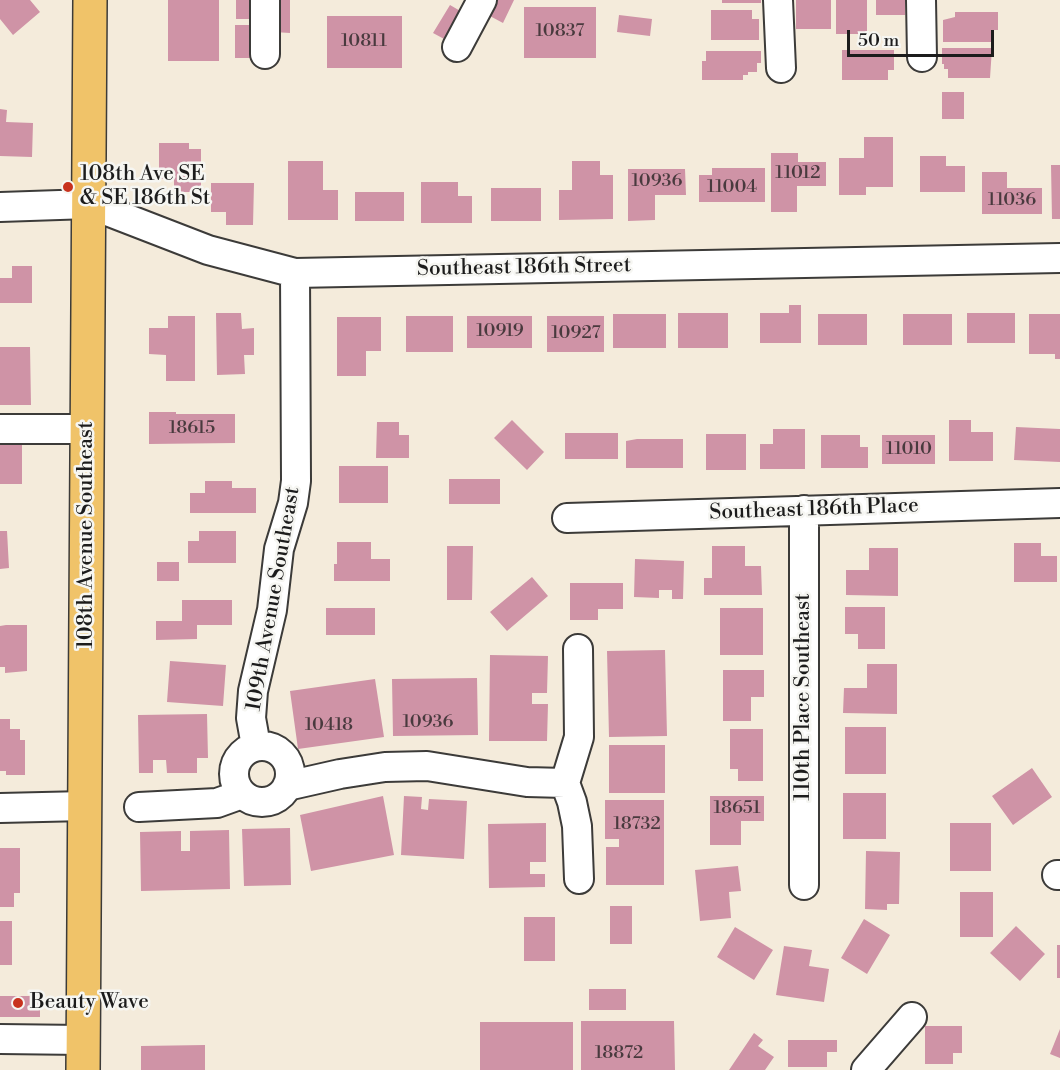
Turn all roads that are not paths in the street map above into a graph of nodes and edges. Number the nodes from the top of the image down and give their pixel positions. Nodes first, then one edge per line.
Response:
1 (90, 0) edge
2 (265, 0) edge
3 (482, 0) edge
4 (778, 0) edge
5 (921, 0) edge
6 (457, 48) dead end
7 (265, 54) dead end
8 (922, 57) dead end
9 (781, 68) dead end
10 (89, 204) junction
11 (0, 207) edge
12 (1060, 258) edge
13 (295, 273) junction
14 (0, 429) edge
15 (87, 429) junction
16 (1060, 503) edge
17 (804, 510) junction
18 (567, 518) dead end
19 (578, 649) dead end
20 (256, 746) junction
21 (565, 783) junction
22 (287, 786) junction
23 (242, 794) junction
24 (85, 806) junction
25 (139, 807) dead end
26 (0, 808) edge
27 (579, 879) dead end
28 (804, 885) dead end
29 (912, 1017) dead end
30 (0, 1039) edge
31 (83, 1055) edge
32 (866, 1070) edge

1 - 10 main road, 108th Avenue Southeast
2 - 7 street
3 - 6 street
4 - 9 street
5 - 8 street
10 - 11 street, Southeast 186th Street
10 - 13 street, Southeast 186th Street
10 - 15 main road, 108th Avenue Southeast
12 - 13 street, Southeast 186th Street
13 - 20 street, 109th Avenue Southeast
14 - 15 street
15 - 24 main road, 108th Avenue Southeast
16 - 17 street, Southeast 186th Place
17 - 18 street, Southeast 186th Place
17 - 28 street, 110th Place Southeast
19 - 21 street
20 - 22 street
20 - 23 street
21 - 22 street
21 - 27 street
22 - 23 street
23 - 25 street
24 - 26 street
24 - 31 main road, 108th Avenue Southeast
29 - 32 street
30 - 31 street

